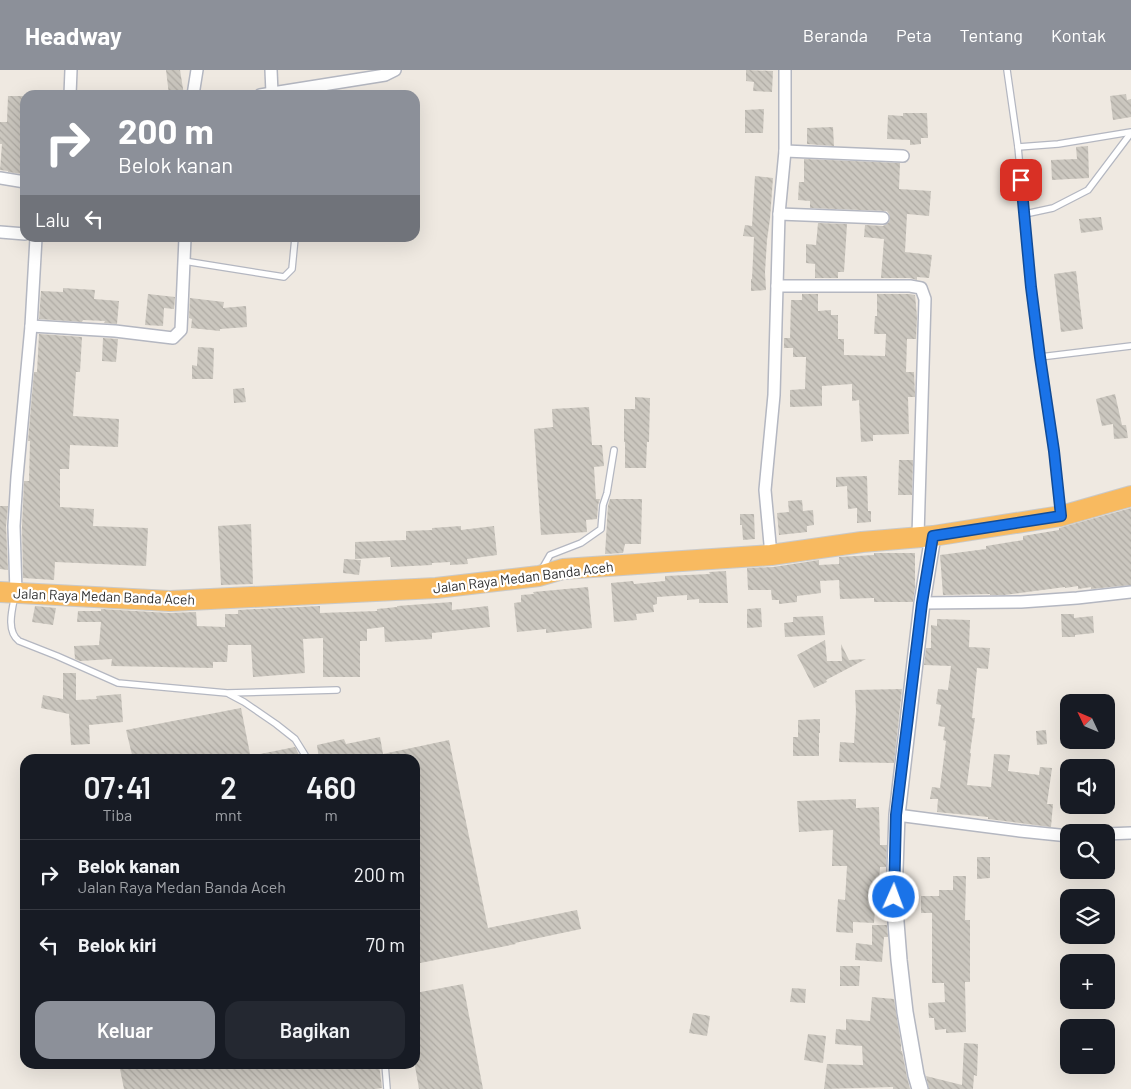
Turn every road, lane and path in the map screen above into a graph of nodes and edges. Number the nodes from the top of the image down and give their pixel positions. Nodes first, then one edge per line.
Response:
1 (70, 70) edge
2 (197, 70) edge
3 (271, 70) edge
4 (395, 70) edge
5 (785, 70) edge
6 (1007, 70) edge
7 (70, 90) edge
8 (195, 90) edge
9 (272, 90) edge
10 (291, 90) edge
11 (1131, 133) edge
12 (1018, 146) junction
13 (785, 151) junction
14 (903, 156) dead end
15 (0, 178) edge
16 (20, 181) edge
17 (780, 214) junction
18 (1025, 214) junction
19 (882, 218) dead end
20 (0, 232) edge
21 (20, 234) edge
22 (36, 242) edge
23 (185, 242) edge
24 (295, 242) edge
25 (184, 262) junction
26 (777, 286) junction
27 (31, 326) junction
28 (1131, 346) edge
29 (1040, 357) junction
30 (614, 450) dead end
31 (1131, 496) edge
32 (1061, 516) junction
33 (926, 536) junction
34 (771, 555) junction
35 (539, 576) junction
36 (1131, 592) edge
37 (8, 593) edge
38 (922, 603) junction
39 (337, 690) dead end
40 (227, 692) junction
41 (304, 754) edge
42 (896, 815) junction
43 (1131, 833) edge
44 (1115, 834) edge
45 (1060, 835) edge
46 (385, 1069) edge
47 (387, 1089) edge
48 (920, 1089) edge

1 - 7 street
2 - 8 street
3 - 9 street
4 - 10 street
5 - 13 street
6 - 12 lane
11 - 12 lane
11 - 18 lane
12 - 18 lane
13 - 14 street
13 - 17 street
15 - 16 street
17 - 19 street
17 - 26 street
18 - 29 lane
20 - 21 street
22 - 27 street
23 - 25 street
24 - 25 lane
25 - 27 street
26 - 33 street
26 - 34 street
27 - 37 street
28 - 29 lane
29 - 32 lane
30 - 35 lane
31 - 32 highway, Jalan Raya Medan Banda Aceh
32 - 33 highway, Jalan Raya Medan Banda Aceh
33 - 34 highway, Jalan Raya Medan Banda Aceh
33 - 38 street
34 - 35 highway, Jalan Raya Medan Banda Aceh
35 - 37 highway, Jalan Raya Medan Banda Aceh
36 - 38 street
37 - 40 lane
38 - 42 street
39 - 40 lane
40 - 41 lane
42 - 45 street
42 - 48 street
43 - 44 street
46 - 47 lane

